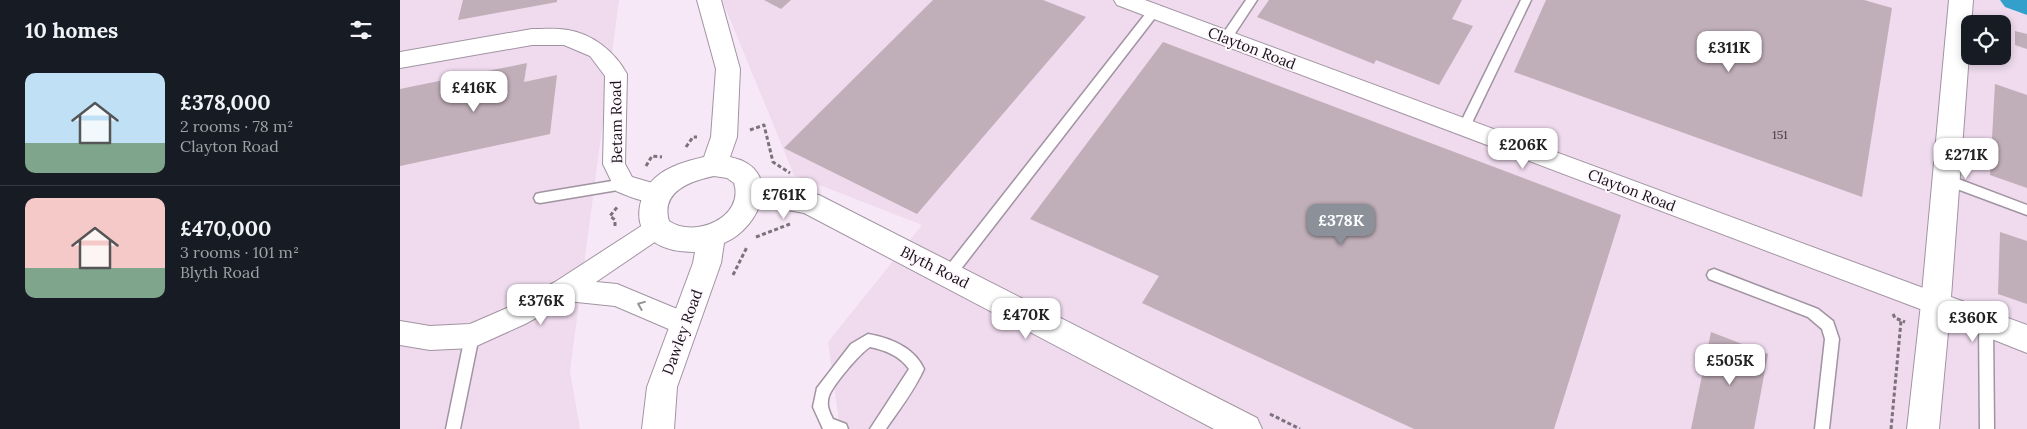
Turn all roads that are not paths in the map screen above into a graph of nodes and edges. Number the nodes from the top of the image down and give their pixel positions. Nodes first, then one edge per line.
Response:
1 (709, 0) edge
2 (1124, 0) edge
3 (1252, 0) edge
4 (1526, 0) edge
5 (1961, 0) edge
6 (1154, 11) junction
7 (1226, 38) junction
8 (400, 60) edge
9 (1464, 128) junction
10 (714, 164) junction
11 (1945, 179) junction
12 (624, 184) junction
13 (658, 194) junction
14 (750, 196) junction
15 (540, 198) dead end
16 (2027, 210) edge
17 (657, 228) junction
18 (712, 236) junction
19 (949, 274) junction
20 (1714, 275) dead end
21 (564, 290) junction
22 (1936, 304) junction
23 (685, 324) junction
24 (1986, 324) junction
25 (400, 333) edge
26 (472, 336) junction
27 (2027, 339) edge
28 (453, 429) edge
29 (658, 429) edge
30 (841, 429) edge
31 (877, 429) edge
32 (1246, 429) edge
33 (1822, 429) edge
34 (1923, 429) edge
35 (1987, 429) edge

1 - 10 street
2 - 6 street, Clayton Road
3 - 7 lane
4 - 9 lane
5 - 11 street
6 - 7 street, Clayton Road
6 - 19 lane
7 - 9 street, Clayton Road
8 - 12 street, Betam Road
9 - 22 street, Clayton Road
10 - 13 street
10 - 14 street
11 - 16 lane
11 - 22 street
12 - 13 street, Betam Road
12 - 15 lane
13 - 17 street
14 - 18 street
14 - 19 street, Blyth Road
17 - 18 street
17 - 21 street
18 - 23 street, Dawley Road
19 - 32 street, Blyth Road
20 - 33 lane
23 -> 21 street
21 - 26 street
22 - 24 street, Clayton Road
22 - 34 street
23 - 29 street, Dawley Road
24 - 27 street, Clayton Road
24 - 35 lane
25 - 26 street
26 - 28 lane
30 - 31 lane

